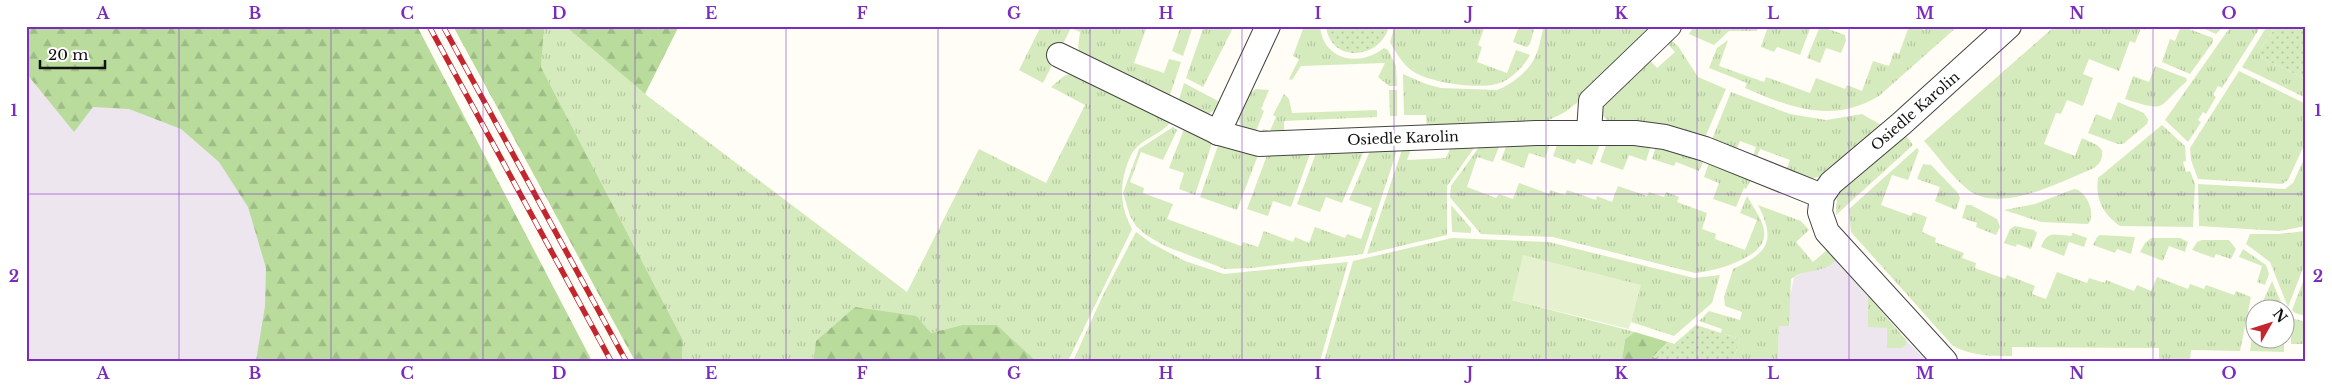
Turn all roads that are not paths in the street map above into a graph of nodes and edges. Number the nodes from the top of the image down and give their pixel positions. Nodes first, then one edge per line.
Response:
1 (1268, 26) edge
2 (1669, 26) edge
3 (2009, 26) edge
4 (1059, 55) dead end
5 (1589, 132) junction
6 (1218, 133) junction
7 (1822, 196) junction
8 (1945, 361) edge

1 - 6 street
2 - 5 street
3 - 7 street, Osiedle Karolin
4 - 6 street, Osiedle Karolin
5 - 6 street, Osiedle Karolin
5 - 7 street, Osiedle Karolin
7 - 8 street

